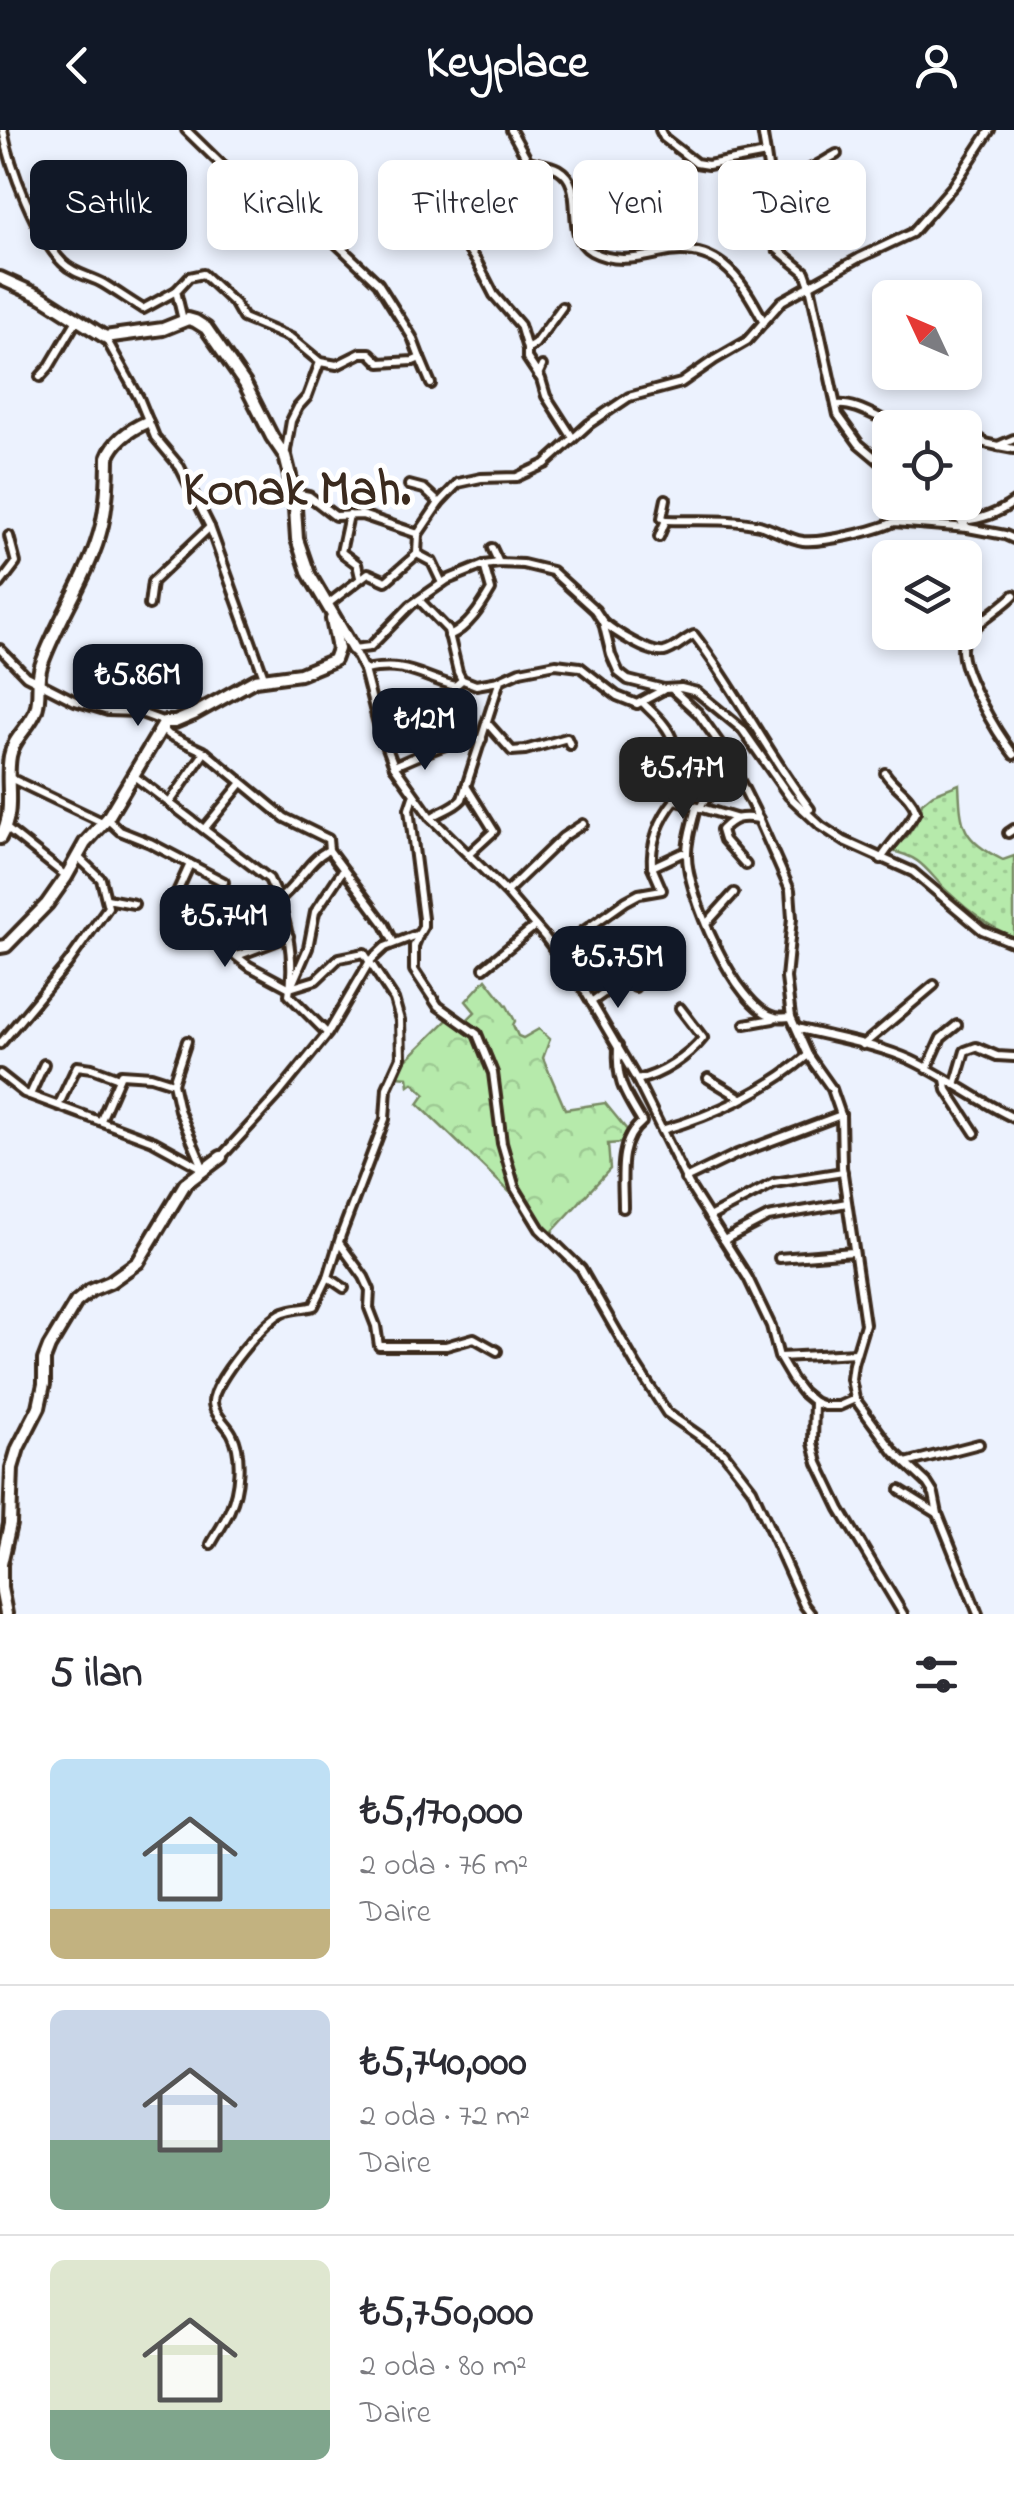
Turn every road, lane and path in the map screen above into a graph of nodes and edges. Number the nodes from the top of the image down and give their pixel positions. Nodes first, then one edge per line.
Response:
1 (4, 130) edge
2 (186, 130) edge
3 (512, 130) edge
4 (660, 130) edge
5 (762, 130) edge
6 (990, 130) edge
7 (766, 154) junction
8 (837, 154) dead end
9 (767, 160) edge
10 (827, 160) edge
11 (469, 250) edge
12 (778, 250) edge
13 (0, 278) edge
14 (810, 286) junction
15 (176, 290) junction
16 (562, 307) dead end
17 (77, 320) junction
18 (183, 322) junction
19 (764, 322) junction
20 (757, 332) junction
21 (106, 337) junction
22 (759, 341) dead end
23 (527, 349) junction
24 (420, 358) junction
25 (320, 362) junction
26 (542, 366) dead end
27 (538, 376) junction
28 (40, 377) dead end
29 (431, 384) dead end
30 (836, 406) junction
31 (872, 415) edge
32 (148, 422) junction
33 (573, 438) junction
34 (1014, 439) edge
35 (982, 441) edge
36 (998, 446) junction
37 (1014, 449) edge
38 (872, 455) edge
39 (286, 456) junction
40 (409, 485) dead end
41 (294, 492) junction
42 (666, 499) dead end
43 (1014, 502) edge
44 (439, 503) junction
45 (350, 515) junction
46 (666, 520) junction
47 (960, 521) joint
48 (210, 526) junction
49 (968, 528) junction
50 (418, 534) junction
51 (10, 536) dead end
52 (659, 537) dead end
53 (1014, 539) edge
54 (492, 548) dead end
55 (416, 554) junction
56 (499, 563) junction
57 (484, 566) junction
58 (360, 577) junction
59 (442, 583) junction
60 (0, 584) edge
61 (1014, 595) edge
62 (420, 600) junction
63 (149, 604) dead end
64 (328, 604) junction
65 (603, 622) junction
66 (449, 636) junction
67 (0, 649) edge
68 (356, 653) junction
69 (364, 670) junction
70 (264, 677) junction
71 (462, 680) junction
72 (500, 680) junction
73 (36, 683) junction
74 (668, 689) junction
75 (642, 702) junction
76 (408, 704) dead end
77 (376, 713) junction
78 (165, 722) junction
79 (487, 723) junction
80 (482, 739) junction
81 (570, 746) dead end
82 (206, 752) junction
83 (1014, 755) edge
84 (394, 766) junction
85 (885, 773) dead end
86 (134, 776) junction
87 (9, 778) junction
88 (241, 784) junction
89 (720, 785) dead end
90 (466, 786) junction
91 (414, 796) junction
92 (676, 800) junction
93 (170, 802) junction
94 (698, 808) junction
95 (810, 809) dead end
96 (431, 818) junction
97 (735, 818) junction
98 (759, 819) junction
99 (106, 821) junction
100 (584, 824) dead end
101 (204, 829) junction
102 (3, 833) edge
103 (329, 850) junction
104 (469, 854) junction
105 (686, 854) junction
106 (77, 856) junction
107 (881, 859) junction
108 (190, 864) junction
109 (746, 866) dead end
110 (652, 867) junction
111 (343, 870) junction
112 (66, 876) junction
113 (224, 882) dead end
114 (506, 892) junction
115 (734, 893) dead end
116 (107, 899) junction
117 (278, 899) junction
118 (134, 904) dead end
119 (706, 924) junction
120 (535, 926) junction
121 (419, 934) junction
122 (289, 936) junction
123 (394, 943) junction
124 (1014, 943) edge
125 (0, 947) edge
126 (554, 949) junction
127 (611, 949) dead end
128 (236, 956) junction
129 (370, 961) junction
130 (484, 968) dead end
131 (628, 976) junction
132 (934, 985) dead end
133 (290, 988) junction
134 (636, 988) dead end
135 (591, 1002) junction
136 (680, 1008) dead end
137 (791, 1017) junction
138 (777, 1018) junction
139 (745, 1024) dead end
140 (957, 1025) dead end
141 (797, 1028) junction
142 (328, 1033) junction
143 (187, 1042) dead end
144 (1, 1045) edge
145 (862, 1045) junction
146 (618, 1046) junction
147 (808, 1055) junction
148 (1014, 1058) edge
149 (44, 1064) dead end
150 (927, 1069) junction
151 (0, 1074) edge
152 (119, 1078) junction
153 (708, 1078) dead end
154 (945, 1078) junction
155 (638, 1080) junction
156 (173, 1083) junction
157 (955, 1084) junction
158 (30, 1095) junction
159 (741, 1098) junction
160 (58, 1104) junction
161 (841, 1115) junction
162 (1014, 1118) edge
163 (101, 1120) junction
164 (662, 1130) junction
165 (975, 1132) dead end
166 (221, 1157) joint
167 (204, 1168) junction
168 (843, 1172) junction
169 (685, 1179) junction
170 (847, 1203) junction
171 (623, 1208) dead end
172 (709, 1216) junction
173 (724, 1240) junction
174 (339, 1242) junction
175 (854, 1252) junction
176 (778, 1258) dead end
177 (328, 1278) junction
178 (344, 1288) dead end
179 (497, 1351) dead end
180 (856, 1353) junction
181 (779, 1357) junction
182 (855, 1400) junction
183 (814, 1402) junction
184 (979, 1444) dead end
185 (906, 1464) junction
186 (900, 1490) dead end
187 (938, 1514) junction
188 (211, 1544) dead end
189 (0, 1569) edge
190 (6, 1614) edge
191 (811, 1614) edge
192 (903, 1614) edge
193 (978, 1614) edge

1 - 15 street
2 - 24 street
3 - 19 street
4 - 7 street
5 - 7 street
6 - 14 street
7 - 9 street
8 - 10 street
11 - 23 street
12 - 14 street
13 - 17 main road
14 - 19 street
14 - 30 street
15 - 18 street
15 - 25 street
16 - 23 street
17 - 21 main road
17 - 28 street
18 - 21 main road
18 - 39 main road
19 - 20 street
20 - 22 street
20 - 33 street
21 - 32 street
23 - 27 street
24 - 25 street
24 - 29 street
25 - 39 street
26 - 27 street
27 - 33 street
30 - 31 street
30 - 38 street
32 - 48 street
32 - 73 main road
33 - 44 street
34 - 36 street
35 - 36 street
36 - 37 street
39 - 41 main road
40 - 44 street
41 - 45 street
41 - 64 main road
42 - 46 street
43 - 47 street
44 - 50 street
45 - 50 street
45 - 58 street
46 - 49 street
46 - 52 street
47 - 49 street
48 - 63 street
48 - 70 street
49 - 53 street
50 - 55 street
51 - 60 street
54 - 56 street
55 - 58 street
55 - 59 street
56 - 57 street
56 - 65 street
57 - 59 street
57 - 66 street
58 - 64 street
59 - 62 street
61 - 83 street
62 - 66 street
62 - 68 street
64 - 68 main road
64 - 70 main road
65 - 74 street
65 - 95 street
66 - 71 street
67 - 73 street
68 - 69 street
69 - 71 street
69 - 77 street
70 - 78 main road
71 - 72 street
72 - 75 street
72 - 79 street
73 - 78 street
73 - 87 main road
74 - 75 street
74 - 98 street
74 - 107 street
75 - 92 street
76 - 77 street
77 - 84 street
78 - 82 street
78 - 86 main road
79 - 80 street
79 - 81 street
80 - 84 street
80 - 90 street
82 - 88 street
82 - 93 street
84 - 91 street
85 - 107 street
86 - 93 street
86 - 99 main road
87 - 99 street
87 - 102 main road
88 - 101 street
88 - 103 street
89 - 94 street
90 - 96 street
90 - 104 street
91 - 96 street
91 - 121 street
92 - 94 street
92 - 110 street
93 - 101 street
94 - 97 street
94 - 105 street
96 - 104 street
97 - 98 street
97 - 109 street
98 - 137 street
99 - 106 main road
99 - 108 street
100 - 114 street
101 - 117 street
102 - 112 street
103 - 111 street
103 - 117 street
104 - 114 street
105 - 110 street
105 - 119 street
106 - 112 main road
106 - 116 street
107 - 124 street
108 - 113 street
108 - 128 street
110 - 126 street
111 - 123 street
111 - 133 street
112 - 125 main road
114 - 120 street
115 - 119 street
116 - 118 street
116 - 144 street
117 - 122 street
119 - 138 street
120 - 126 street
120 - 130 street
121 - 123 street
121 - 191 street
122 - 128 street
122 - 133 street
123 - 129 street
126 - 135 street
127 - 131 street
128 - 133 street
129 - 133 street
129 - 142 street
129 - 174 street
131 - 134 street
131 - 135 street
132 - 145 street
133 - 142 street
135 - 146 street
136 - 155 street
137 - 138 street
137 - 141 street
138 - 139 street
140 - 150 street
141 - 145 street
141 - 147 street
142 - 166 street
143 - 156 street
145 - 150 street
146 - 155 street
146 - 171 street
147 - 159 street
147 - 161 street
148 - 157 street
149 - 158 street
150 - 154 street
151 - 158 street
152 - 156 street
152 - 160 street
152 - 163 street
153 - 159 street
154 - 157 street
154 - 165 street
155 - 164 street
156 - 167 street
157 - 162 street
158 - 160 street
159 - 164 street
160 - 163 street
161 - 168 street
161 - 169 street
163 - 167 street
164 - 169 street
166 - 167 main road
167 - 189 main road
168 - 170 street
168 - 172 street
169 - 172 street
170 - 173 street
170 - 175 street
172 - 173 street
173 - 181 street
174 - 177 street
174 - 179 street
175 - 176 street
175 - 180 street
177 - 178 street
177 - 188 street
180 - 181 street
180 - 182 street
181 - 183 street
182 - 183 street
182 - 185 street
183 - 192 street
184 - 185 street
185 - 187 street
186 - 187 street
187 - 193 street
189 - 190 main road

